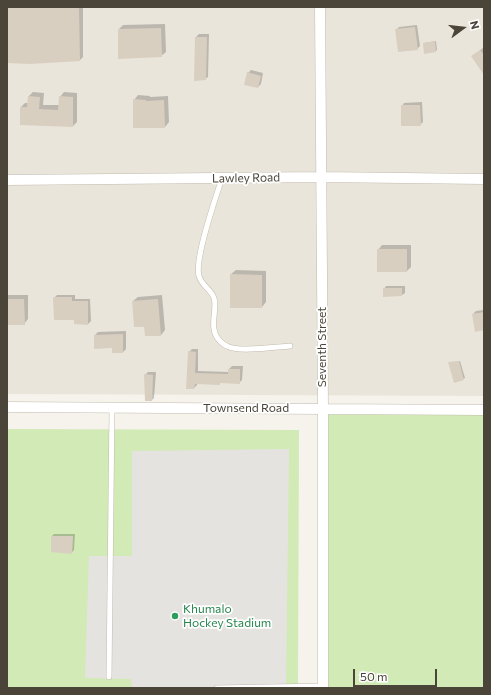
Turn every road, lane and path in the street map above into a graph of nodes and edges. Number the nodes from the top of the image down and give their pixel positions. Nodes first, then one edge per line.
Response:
1 (320, 7) edge
2 (321, 177) junction
3 (222, 178) junction
4 (484, 179) edge
5 (7, 180) edge
6 (290, 346) dead end
7 (7, 407) edge
8 (112, 408) junction
9 (323, 409) junction
10 (484, 410) edge
11 (109, 676) dead end
12 (323, 687) edge
13 (217, 688) edge

1 - 2 street, Seventh Street
2 - 3 street, Lawley Road
2 - 4 street, Lawley Road
2 - 9 street, Seventh Street
3 - 5 street, Lawley Road
3 - 6 lane
7 - 8 street, Townsend Road
8 - 9 street, Townsend Road
8 - 11 lane
9 - 10 street, Townsend Road
9 - 12 street, Seventh Street
12 - 13 lane

